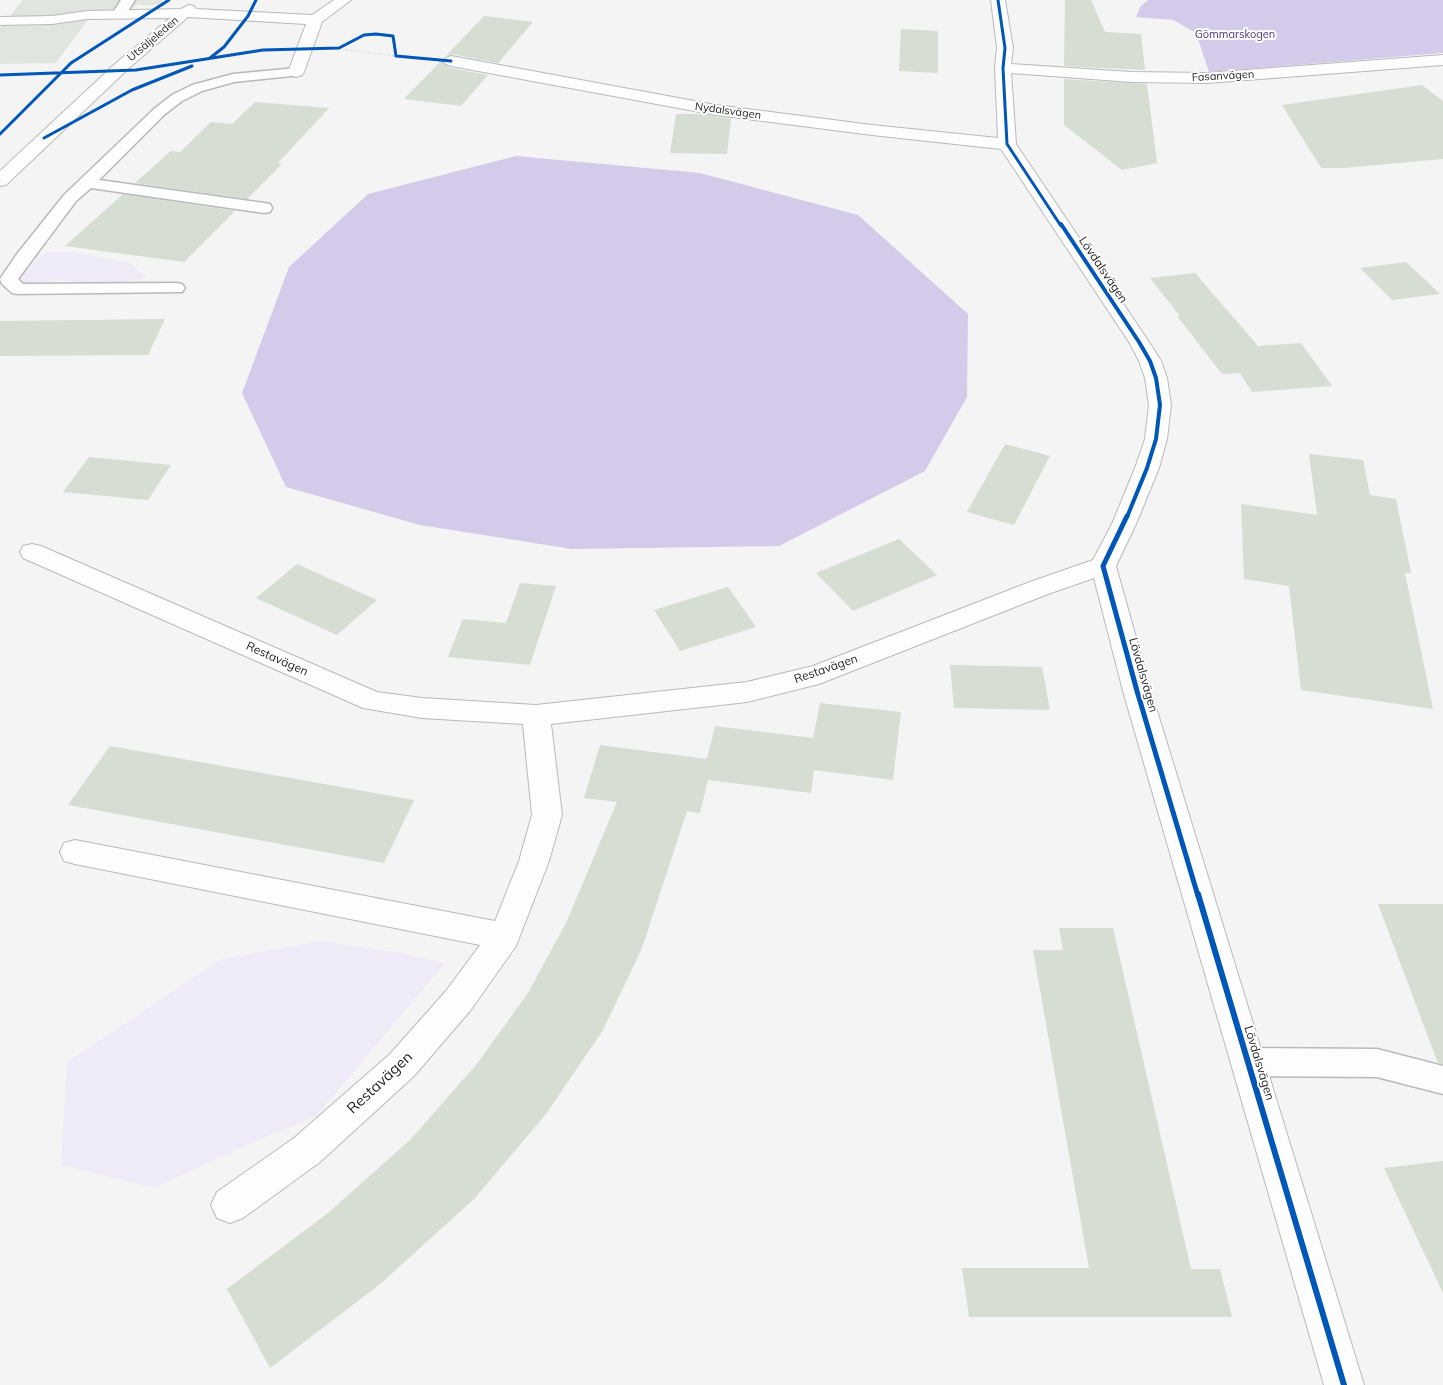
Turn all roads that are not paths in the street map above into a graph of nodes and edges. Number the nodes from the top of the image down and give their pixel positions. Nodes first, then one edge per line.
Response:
1 (128, 0) edge
2 (197, 0) edge
3 (344, 0) edge
4 (998, 0) edge
5 (61, 7) dead end
6 (186, 13) junction
7 (119, 14) junction
8 (52, 20) junction
9 (316, 20) junction
10 (0, 21) edge
11 (1443, 60) edge
12 (1423, 61) junction
13 (451, 62) road end
14 (1003, 68) junction
15 (296, 72) joint
16 (1443, 77) edge
17 (1008, 144) junction
18 (0, 181) edge
19 (87, 183) junction
20 (264, 208) dead end
21 (176, 288) dead end
22 (32, 552) dead end
23 (1103, 566) junction
24 (536, 715) junction
25 (75, 852) dead end
26 (505, 936) junction
27 (1248, 1062) junction
28 (1443, 1080) edge
29 (230, 1205) dead end
30 (1344, 1385) edge

1 - 7 lane
2 - 6 street, Utsäljeleden
3 - 9 street
4 - 14 street, Lövdalsvägen
5 - 8 street
6 - 7 street
6 - 9 street
6 - 18 street, Utsäljeleden
7 - 8 street
8 - 10 street
9 - 15 street
11 - 12 street, Fasanvägen
12 - 14 street, Fasanvägen
12 - 16 street
13 - 17 street, Nydalsvägen
14 - 17 street, Lövdalsvägen
15 - 19 lane
17 - 23 street, Lövdalsvägen
19 - 20 lane
19 - 21 lane
22 - 24 street, Restavägen
23 - 24 street, Restavägen
23 - 27 street, Lövdalsvägen
24 - 26 street, Restavägen
25 - 26 street
26 - 29 street, Restavägen
27 - 28 lane
27 - 30 street, Lövdalsvägen

